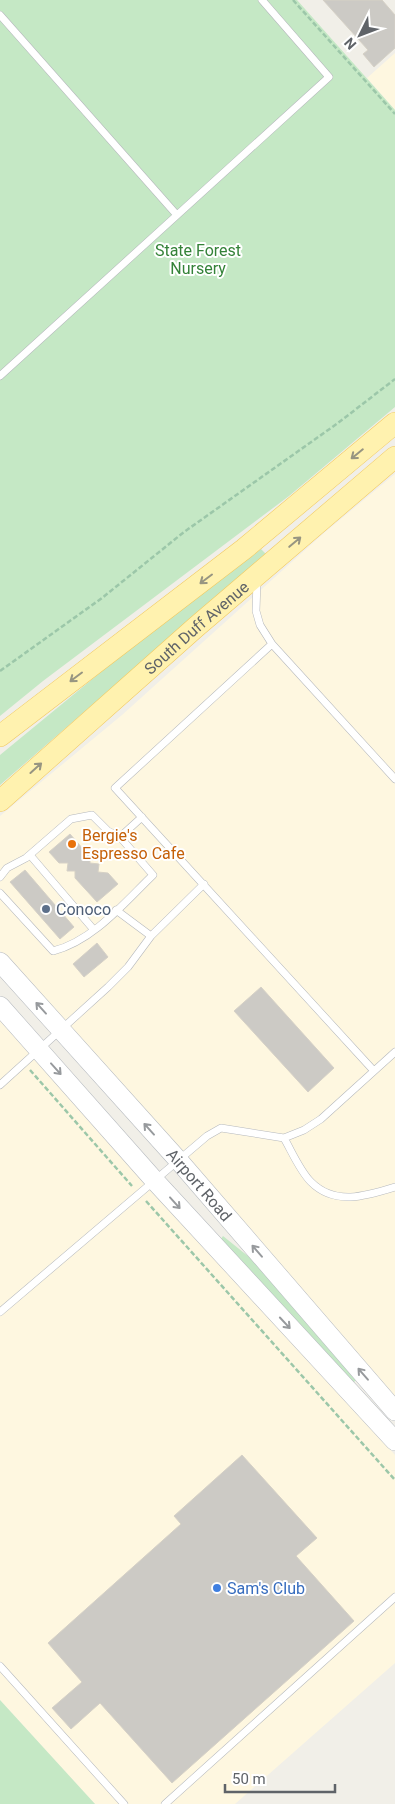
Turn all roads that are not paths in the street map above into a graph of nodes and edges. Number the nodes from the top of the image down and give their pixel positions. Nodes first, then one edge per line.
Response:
1 (262, 0) edge
2 (0, 15) edge
3 (176, 214) junction
4 (0, 376) edge
5 (395, 423) edge
6 (395, 457) edge
7 (258, 574) junction
8 (272, 644) junction
9 (0, 736) edge
10 (395, 779) edge
11 (0, 800) edge
12 (142, 817) junction
13 (120, 836) junction
14 (30, 855) junction
15 (0, 877) edge
16 (204, 884) junction
17 (0, 893) edge
18 (116, 910) junction
19 (94, 930) junction
20 (151, 936) junction
21 (0, 962) edge
22 (0, 1006) edge
23 (61, 1030) junction
24 (38, 1050) junction
25 (395, 1052) edge
26 (374, 1071) junction
27 (0, 1085) edge
28 (284, 1138) junction
29 (178, 1162) junction
30 (155, 1181) junction
31 (395, 1187) edge
32 (0, 1312) edge
33 (395, 1411) edge
34 (395, 1442) edge
35 (395, 1597) edge
36 (0, 1666) edge
37 (124, 1804) edge
38 (165, 1804) edge

1 - 3 lane
2 - 3 lane
3 - 4 lane
5 -> 9 main road, South Duff Avenue
7 -> 6 main road, South Duff Avenue
7 - 8 lane
11 -> 7 main road, South Duff Avenue
8 - 10 lane
8 - 12 lane
12 - 13 lane
12 - 16 lane
13 - 14 lane
13 - 18 lane
14 - 15 lane
14 - 19 lane
16 - 20 lane
16 - 26 lane
17 - 19 lane
18 - 19 lane
18 - 20 lane
20 - 23 lane
23 -> 21 main road, Airport Road
22 - 24 main road, Airport Road
23 - 24 lane
29 -> 23 main road, Airport Road
24 - 27 lane
24 -> 30 main road, Airport Road
25 - 26 lane
26 - 28 lane
28 - 29 lane
28 - 31 lane
29 - 30 lane
33 -> 29 main road, Airport Road
30 - 32 lane
30 -> 34 main road, Airport Road
35 - 38 lane
36 - 37 lane

